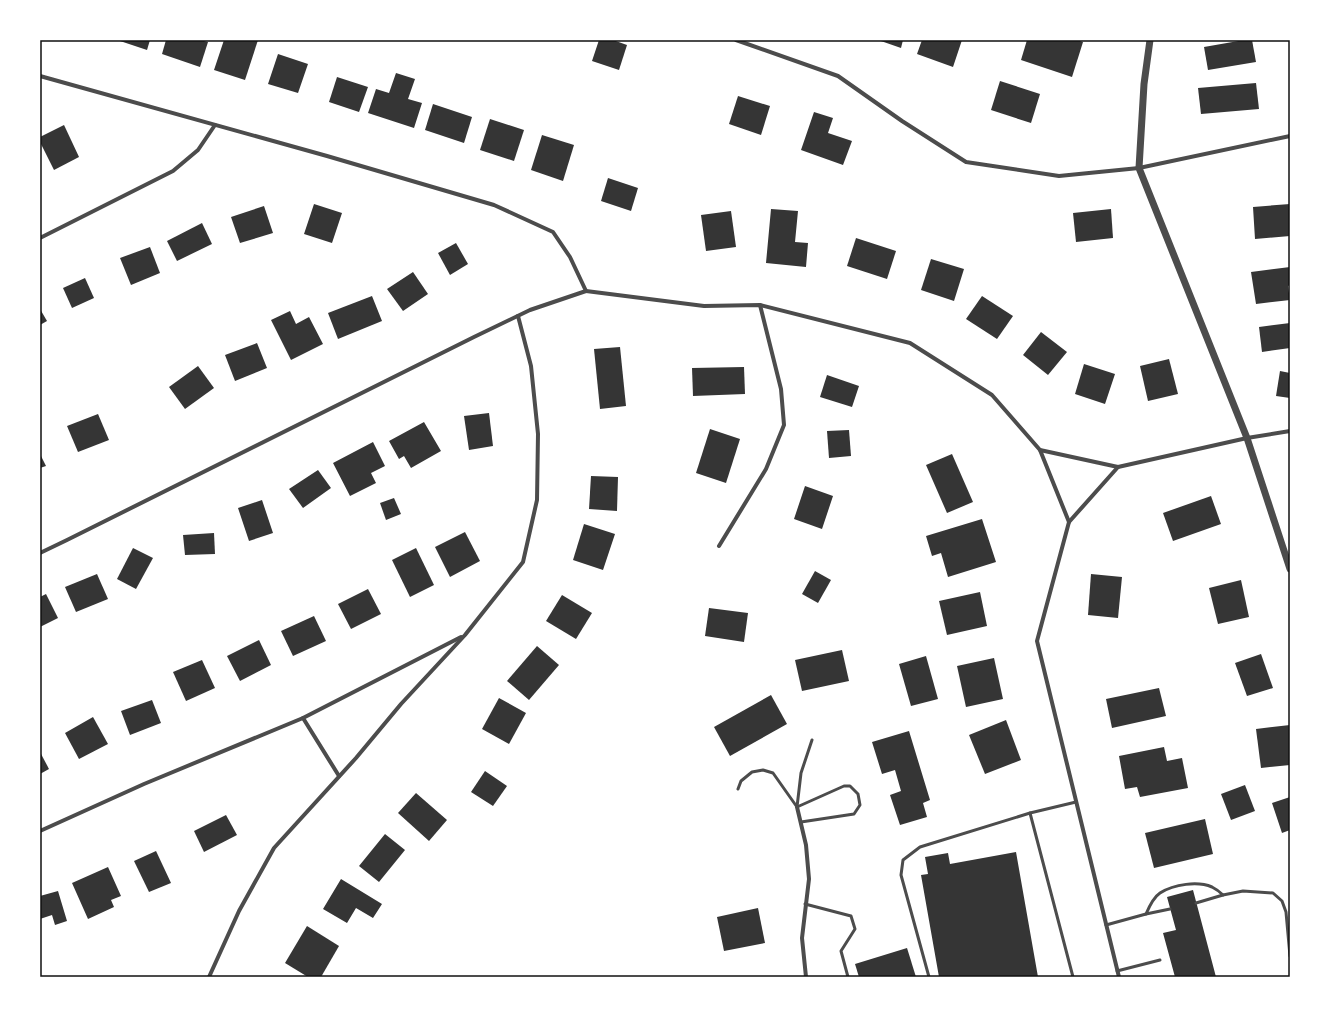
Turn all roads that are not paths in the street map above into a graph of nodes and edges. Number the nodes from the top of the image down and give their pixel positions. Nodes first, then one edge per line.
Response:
1 (736, 40) edge
2 (1150, 40) edge
3 (40, 76) edge
4 (215, 125) junction
5 (1290, 136) edge
6 (1139, 168) junction
7 (40, 238) edge
8 (586, 291) junction
9 (760, 305) junction
10 (518, 316) junction
11 (1290, 430) edge
12 (1247, 438) junction
13 (1040, 450) junction
14 (1118, 467) junction
15 (1069, 522) junction
16 (719, 546) dead end
17 (40, 553) edge
18 (1290, 569) edge
19 (465, 635) junction
20 (303, 718) junction
21 (812, 740) dead end
22 (339, 776) junction
23 (738, 789) dead end
24 (1076, 802) junction
25 (797, 807) junction
26 (1030, 814) junction
27 (801, 822) junction
28 (40, 831) edge
29 (1223, 895) junction
30 (1196, 902) dead end
31 (805, 904) junction
32 (1170, 909) dead end
33 (1288, 912) edge
34 (1146, 914) junction
35 (1106, 925) junction
36 (1290, 956) edge
37 (1160, 960) dead end
38 (1117, 971) junction
39 (209, 977) edge
40 (806, 977) edge
41 (848, 977) edge
42 (929, 977) edge
43 (1073, 977) edge
44 (1119, 977) edge

1 - 6 street
2 - 6 street
3 - 4 street
4 - 7 street
4 - 8 street
5 - 6 street
6 - 12 street
8 - 9 street
8 - 10 street
9 - 13 street
9 - 16 street
10 - 17 street
10 - 19 street
11 - 12 street
12 - 14 street
12 - 18 street
13 - 14 street
13 - 15 street
14 - 15 street
15 - 24 street
19 - 20 street
19 - 22 street
20 - 22 street
20 - 28 street
21 - 25 lane
22 - 39 street
23 - 25 lane
24 - 26 lane
24 - 35 street
25 - 27 street
25 - 27 lane
26 - 42 lane
26 - 43 lane
27 - 31 street
29 - 30 lane
29 - 33 lane
29 - 34 lane
31 - 40 street
31 - 41 lane
32 - 34 lane
33 - 36 lane
34 - 35 lane
35 - 38 street
37 - 38 lane
38 - 44 street

